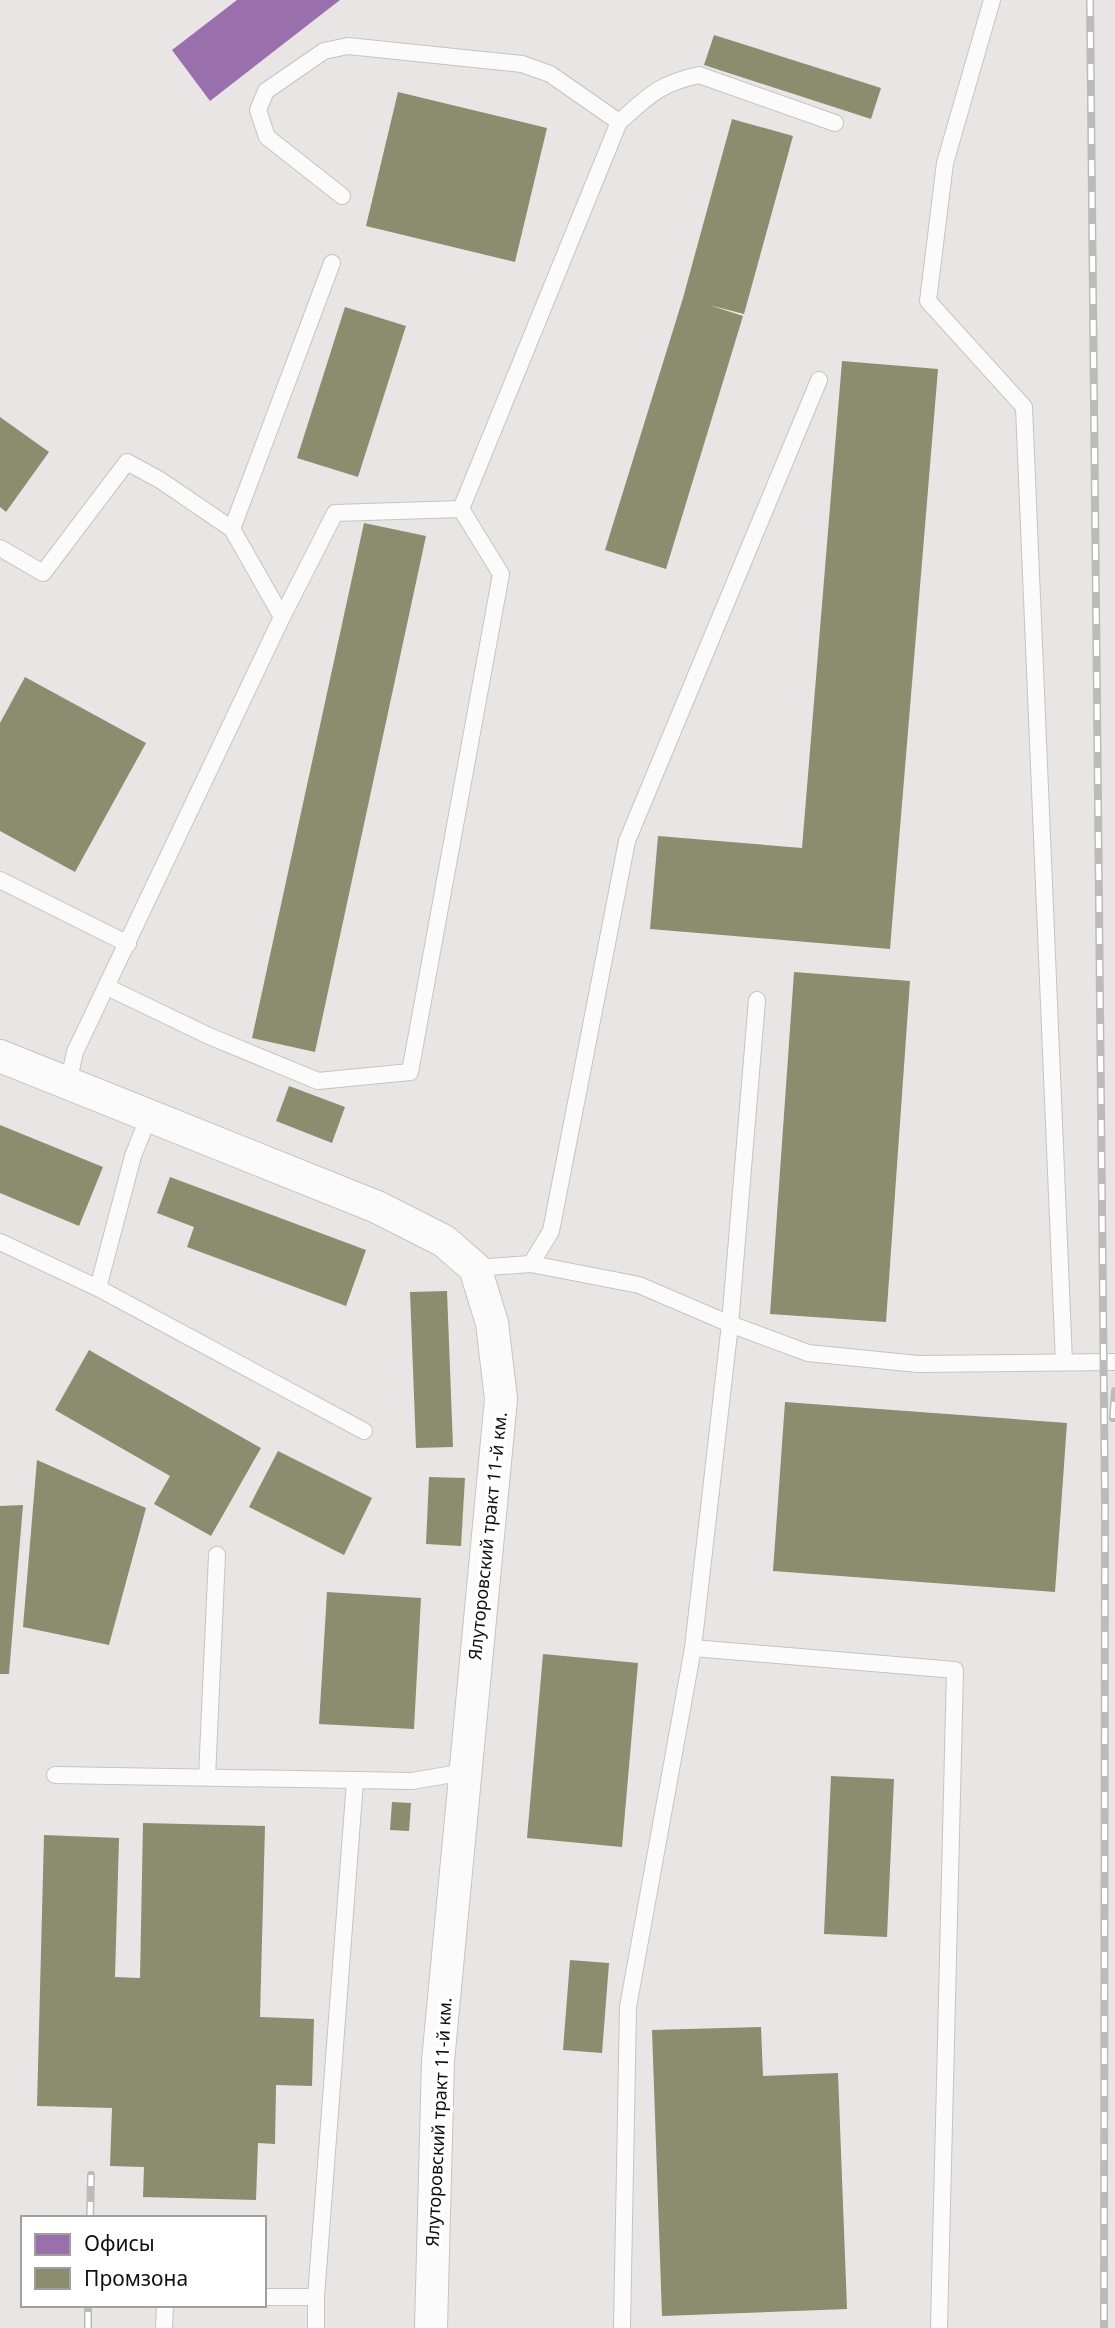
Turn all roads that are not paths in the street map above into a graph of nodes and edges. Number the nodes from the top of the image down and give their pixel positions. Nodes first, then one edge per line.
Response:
1 (992, 0) edge
2 (619, 122) junction
3 (835, 123) dead end
4 (342, 196) dead end
5 (332, 263) dead end
6 (819, 380) dead end
7 (461, 509) junction
8 (232, 529) junction
9 (0, 548) edge
10 (282, 617) junction
11 (0, 880) edge
12 (128, 944) junction
13 (107, 987) junction
14 (757, 1000) dead end
15 (0, 1056) edge
16 (68, 1084) junction
17 (149, 1116) junction
18 (0, 1242) edge
19 (531, 1264) junction
20 (475, 1268) junction
21 (98, 1288) junction
22 (730, 1324) junction
23 (1064, 1362) junction
24 (1115, 1362) edge
25 (364, 1431) dead end
26 (217, 1555) dead end
27 (693, 1648) junction
28 (465, 1772) junction
29 (55, 1775) dead end
30 (207, 1777) junction
31 (355, 1781) junction
32 (266, 2297) edge
33 (316, 2297) junction
34 (164, 2307) edge
35 (164, 2328) edge
36 (316, 2328) edge
37 (431, 2328) edge
38 (622, 2328) edge
39 (939, 2328) edge

1 - 23 lane
2 - 3 lane
2 - 4 lane
2 - 7 lane
5 - 8 lane
6 - 19 lane
7 - 10 lane
7 - 13 lane
8 - 9 lane
8 - 10 lane
10 - 12 lane
11 - 12 lane
12 - 13 lane
13 - 16 lane
14 - 22 lane
15 - 16 street
16 - 17 street
17 - 20 street
17 - 21 lane
18 - 21 lane
19 - 20 lane
19 - 22 lane
20 - 28 street, Ялуторовский тракт 11-й км.
21 - 25 lane
22 - 23 lane
22 - 27 lane
23 - 24 lane
26 - 30 lane
27 - 38 lane
27 - 39 lane
28 - 31 lane
28 - 37 street, Ялуторовский тракт 11-й км.
29 - 30 lane
30 - 31 lane
31 - 33 lane
32 - 33 lane
33 - 36 lane
34 - 35 lane

